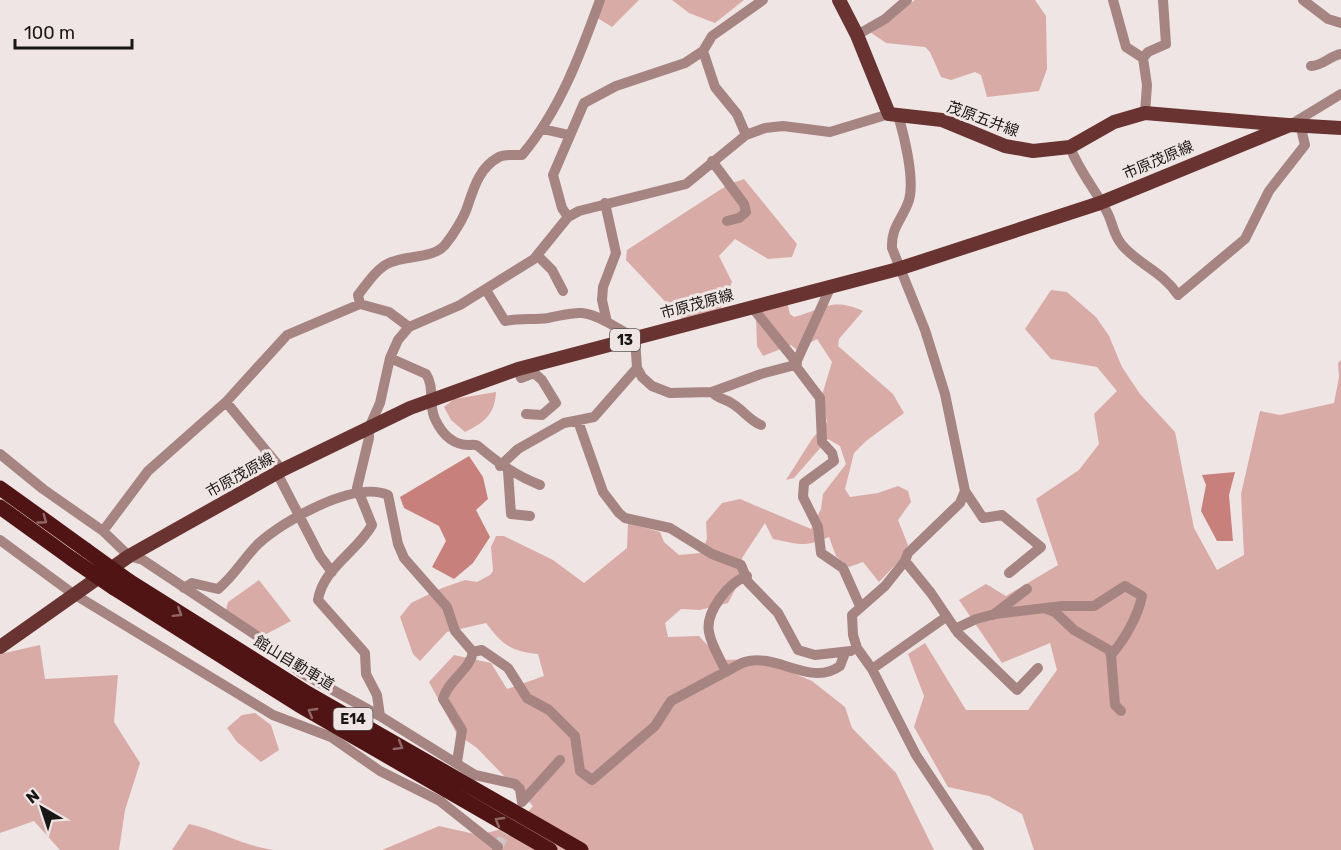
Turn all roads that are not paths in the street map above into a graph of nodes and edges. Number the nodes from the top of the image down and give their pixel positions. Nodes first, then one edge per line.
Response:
1 (600, 0) edge
2 (763, 0) edge
3 (839, 0) edge
4 (907, 0) edge
5 (1113, 0) edge
6 (1163, 0) edge
7 (1303, 0) edge
8 (1341, 23) edge
9 (857, 35) junction
10 (703, 51) junction
11 (1341, 54) edge
12 (1143, 58) junction
13 (1311, 66) dead end
14 (1340, 96) edge
15 (1145, 113) junction
16 (893, 115) junction
17 (1295, 124) junction
18 (1341, 128) edge
19 (543, 129) junction
20 (568, 135) junction
21 (746, 135) junction
22 (1070, 147) junction
23 (712, 161) junction
24 (605, 203) junction
25 (1100, 203) junction
26 (568, 216) junction
27 (727, 221) dead end
28 (537, 255) junction
29 (898, 269) junction
30 (831, 286) junction
31 (486, 290) junction
32 (563, 291) dead end
33 (360, 304) junction
34 (752, 307) junction
35 (607, 322) junction
36 (409, 327) junction
37 (635, 338) junction
38 (390, 358) junction
39 (796, 364) junction
40 (637, 368) junction
41 (518, 369) junction
42 (712, 392) junction
43 (430, 401) junction
44 (226, 402) junction
45 (526, 414) dead end
46 (579, 421) junction
47 (761, 425) dead end
48 (369, 428) junction
49 (0, 454) edge
50 (504, 468) junction
51 (280, 472) junction
52 (540, 485) dead end
53 (0, 488) edge
54 (966, 491) junction
55 (360, 494) junction
56 (0, 507) edge
57 (299, 514) junction
58 (531, 516) dead end
59 (393, 522) junction
60 (372, 525) junction
61 (103, 531) junction
62 (0, 540) edge
63 (129, 556) junction
64 (905, 561) junction
65 (332, 572) junction
66 (1009, 573) dead end
67 (747, 576) junction
68 (184, 588) junction
69 (1027, 589) dead end
70 (72, 593) junction
71 (860, 606) junction
72 (1047, 609) junction
73 (992, 615) junction
74 (946, 617) junction
75 (955, 629) junction
76 (0, 647) edge
77 (857, 648) junction
78 (473, 652) junction
79 (845, 653) junction
80 (1112, 655) junction
81 (1038, 668) dead end
82 (872, 669) junction
83 (726, 672) junction
84 (1120, 711) dead end
85 (380, 716) junction
86 (560, 760) dead end
87 (457, 762) junction
88 (497, 850) edge
89 (550, 850) edge
90 (581, 850) edge
91 (979, 850) edge

1 - 19 street
2 - 10 street
3 - 9 main road
4 - 9 street
5 - 12 street
6 - 12 street
7 - 8 street
9 - 16 main road
10 - 20 street
10 - 21 street
11 - 13 street
12 - 15 street
14 - 17 street
15 - 17 main road, 茂原五井線
15 - 22 main road, 茂原五井線
16 - 21 street
16 - 22 main road, 茂原五井線
16 - 29 street
17 - 18 main road, 市原茂原線 / 13
17 - 25 main road, 市原茂原線 / 13
17 - 25 street
19 - 20 street
19 - 33 street
20 - 26 street
21 - 23 street
22 - 25 street
23 - 24 street
23 - 27 street
24 - 26 street
24 - 35 street
25 - 29 main road, 市原茂原線 / 13
26 - 28 street
28 - 31 street
28 - 32 street
29 - 30 main road, 市原茂原線 / 13
29 - 54 street
30 - 34 main road, 市原茂原線 / 13
30 - 39 street
31 - 35 street
31 - 36 street
33 - 36 street
33 - 44 street
34 - 37 main road, 市原茂原線 / 13
34 - 39 street
35 - 37 street
36 - 38 street
37 - 40 street
37 - 41 main road, 市原茂原線 / 13
38 - 43 street
38 - 48 street
39 - 42 street
39 - 71 street
40 - 42 street
40 - 46 street
41 - 43 main road, 市原茂原線 / 13
41 - 45 street
42 - 47 street
43 - 48 main road, 市原茂原線 / 13
43 - 50 street
44 - 51 street
44 - 61 street
46 - 50 street
46 - 67 street
48 - 51 main road, 市原茂原線 / 13
48 - 55 street
49 - 61 street
50 - 52 street
50 - 58 street
51 - 57 street
51 - 63 main road, 市原茂原線 / 13
53 -> 90 highway, 館山自動車道 / E14, bridge
54 - 64 street
54 - 66 street
55 - 57 street
55 - 59 street
55 - 60 street
89 -> 56 highway, E14, bridge
57 - 65 street
57 - 68 street
59 - 60 street
59 - 78 street
60 - 65 street
61 - 63 street
62 - 70 street
63 - 68 street
63 - 70 main road, 市原茂原線 / 13
64 - 71 street
64 - 74 street
65 - 85 street
67 - 79 street
67 - 83 street
68 - 85 street
69 - 73 street
70 - 76 main road, 市原茂原線 / 13
70 - 88 street
71 - 77 street
72 - 73 street
72 - 80 street
72 - 80 street
73 - 75 street
74 - 75 street
74 - 82 street
75 - 81 street
77 - 79 street
77 - 82 street
78 - 83 street
78 - 87 street
79 - 83 street
80 - 84 street
82 - 91 street
85 - 87 street
86 - 87 street

